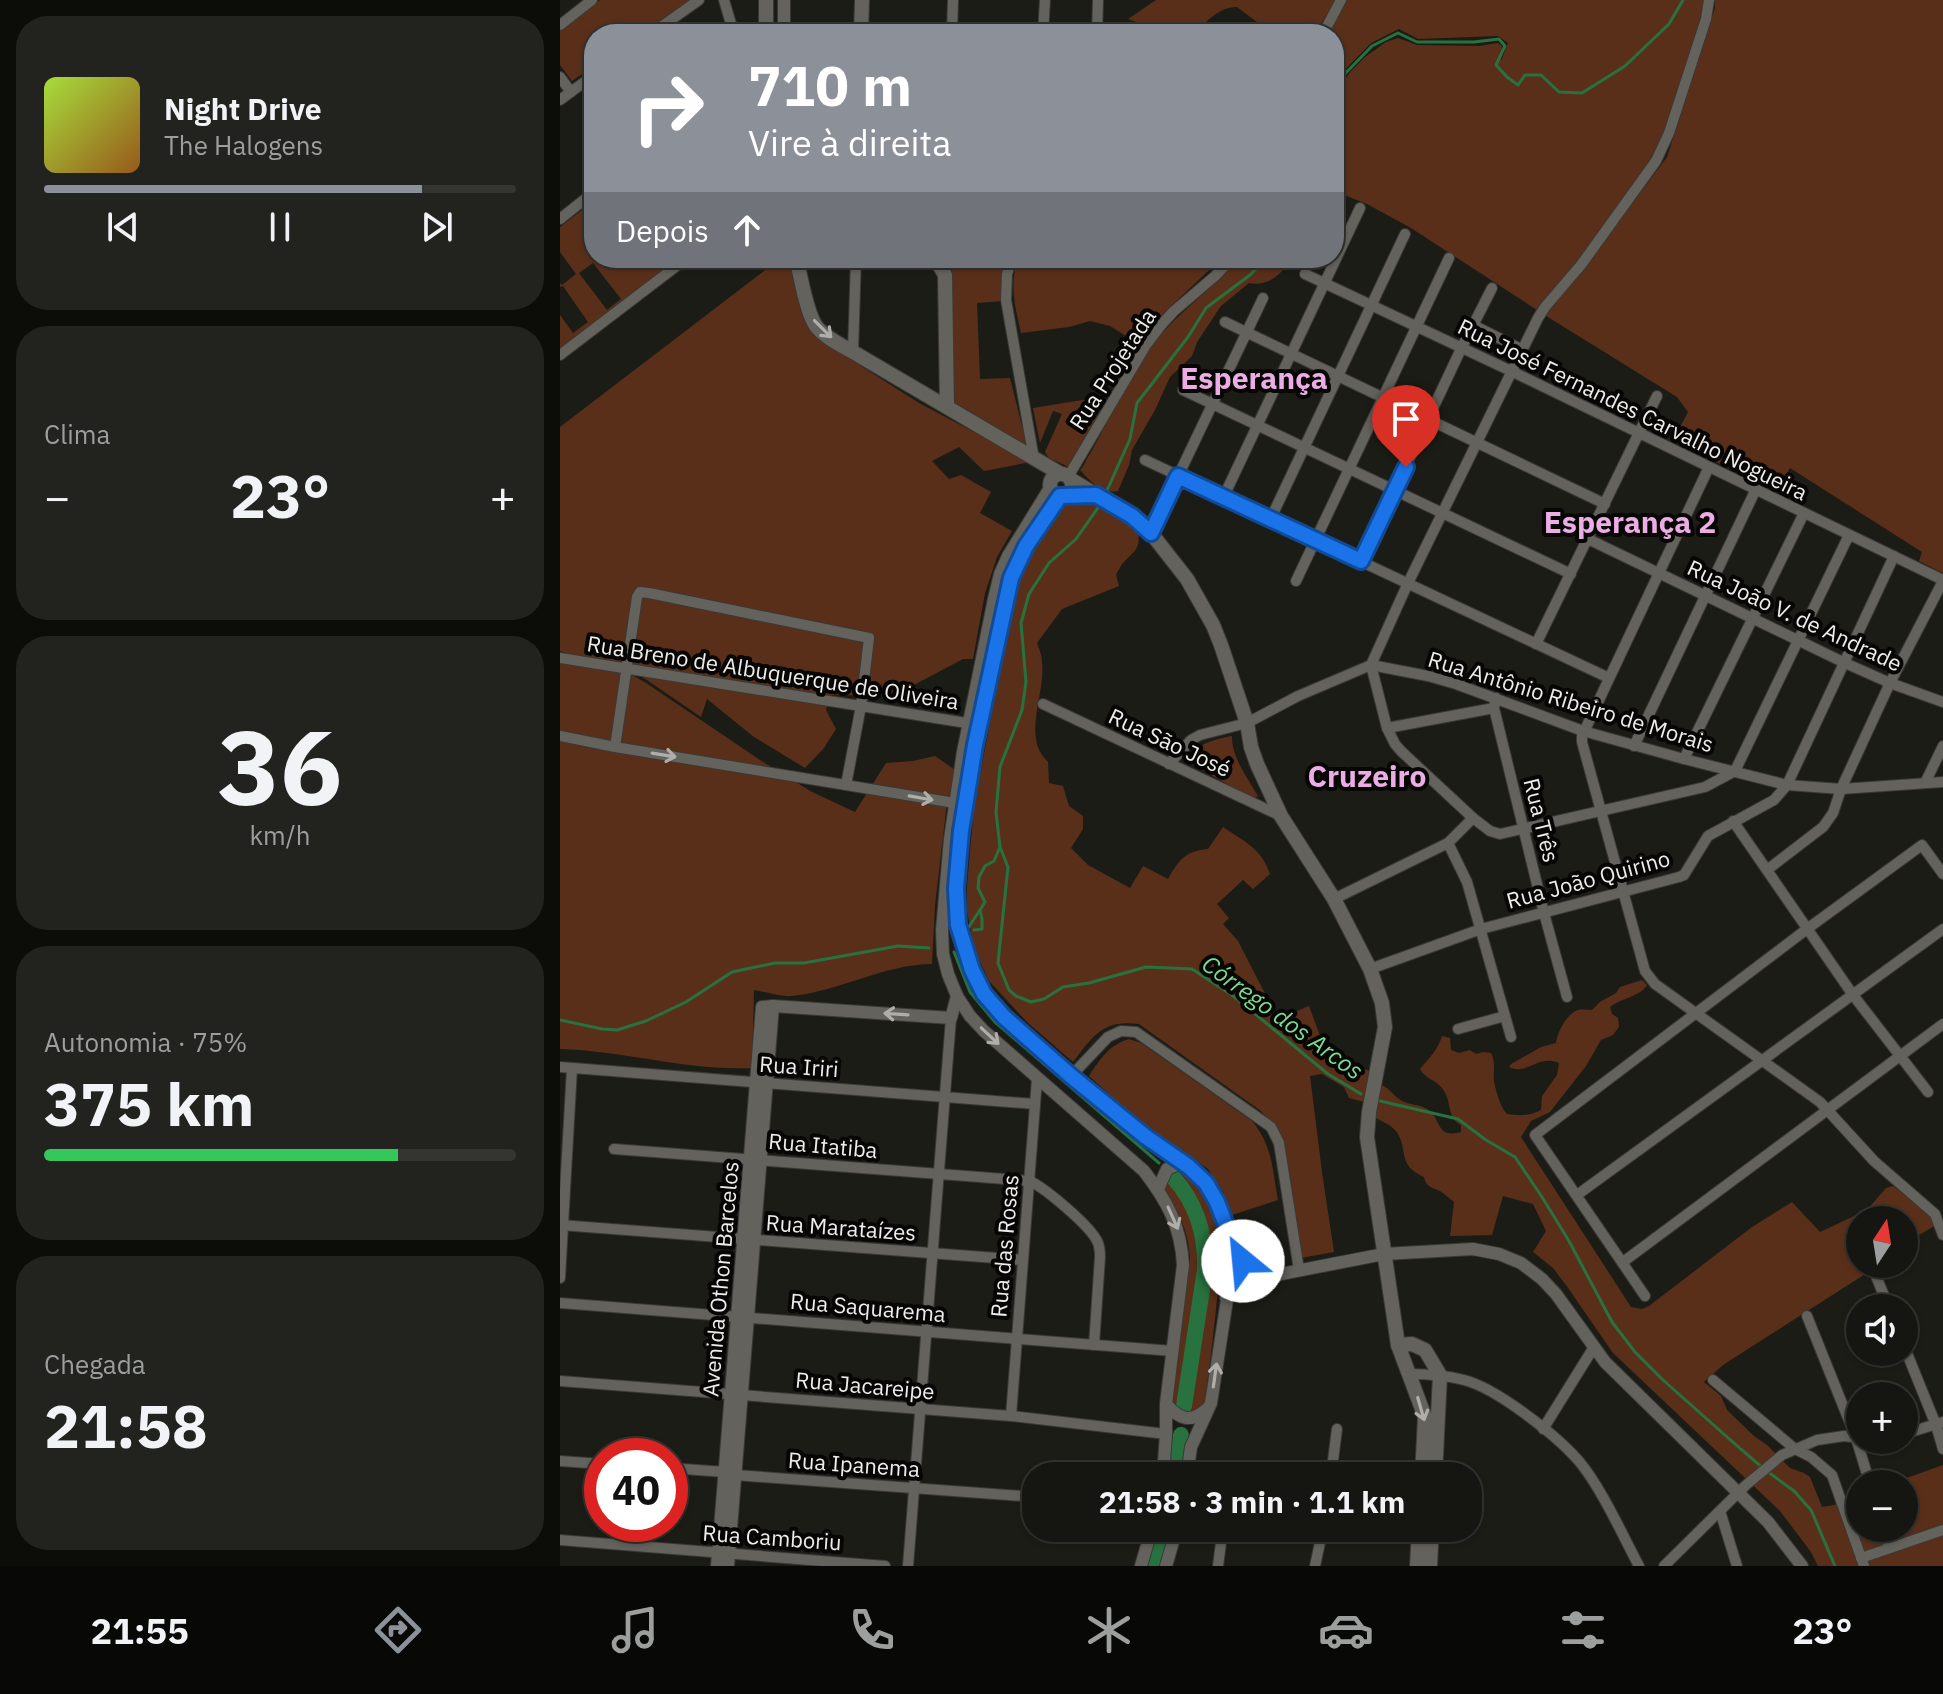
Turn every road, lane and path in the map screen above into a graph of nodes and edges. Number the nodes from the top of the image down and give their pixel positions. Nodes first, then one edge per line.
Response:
1 (592, 0) edge
2 (699, 0) edge
3 (724, 0) edge
4 (766, 0) edge
5 (784, 0) edge
6 (862, 0) edge
7 (953, 0) edge
8 (1045, 0) edge
9 (1098, 0) edge
10 (1341, 0) edge
11 (1709, 0) edge
12 (665, 24) edge
13 (731, 24) edge
14 (766, 24) edge
15 (784, 24) edge
16 (861, 24) edge
17 (952, 24) edge
18 (1044, 24) edge
19 (1097, 24) edge
20 (1328, 24) edge
21 (560, 25) edge
22 (560, 77) edge
23 (584, 82) edge
24 (571, 92) junction
25 (560, 100) edge
26 (584, 200) edge
27 (1360, 208) dead end
28 (560, 219) edge
29 (1405, 234) dead end
30 (1344, 242) edge
31 (1449, 258) dead end
32 (674, 268) edge
33 (799, 268) edge
34 (856, 268) edge
35 (941, 268) edge
36 (945, 268) edge
37 (1009, 268) edge
38 (1221, 268) edge
39 (1332, 268) edge
40 (1305, 274) dead end
41 (945, 275) junction
42 (1325, 283) junction
43 (1492, 288) dead end
44 (1263, 298) dead end
45 (1370, 305) junction
46 (1225, 322) dead end
47 (1473, 325) junction
48 (1416, 327) junction
49 (1246, 332) junction
50 (1461, 349) junction
51 (1521, 349) junction
52 (853, 352) junction
53 (1291, 354) junction
54 (560, 355) edge
55 (1511, 371) junction
56 (1337, 376) junction
57 (1183, 390) dead end
58 (1657, 396) dead end
59 (1384, 398) junction
60 (1212, 404) junction
61 (947, 407) junction
62 (1427, 419) junction
63 (1257, 425) junction
64 (1640, 435) junction
65 (1476, 443) junction
66 (1303, 447) junction
67 (1035, 460) junction
68 (1145, 460) dead end
69 (1709, 467) junction
70 (1348, 469) junction
71 (1178, 476) junction
72 (1066, 477) junction
73 (1756, 489) junction
74 (1056, 491) junction
75 (1395, 491) junction
76 (1098, 496) junction
77 (1224, 496) junction
78 (1605, 504) junction
79 (1442, 513) junction
80 (1804, 513) junction
81 (1271, 518) junction
82 (1151, 533) junction
83 (1849, 535) junction
84 (1315, 539) junction
85 (1588, 539) junction
86 (1894, 556) junction
87 (1361, 561) junction
88 (1659, 573) junction
89 (1571, 574) junction
90 (1296, 581) dead end
91 (1943, 581) edge
92 (1408, 583) junction
93 (1706, 595) junction
94 (1753, 618) junction
95 (1799, 640) junction
96 (1536, 644) junction
97 (560, 658) edge
98 (1845, 663) junction
99 (1371, 665) junction
100 (626, 669) junction
101 (1609, 678) junction
102 (1890, 683) junction
103 (1943, 702) edge
104 (1495, 703) junction
105 (1043, 704) dead end
106 (861, 706) junction
107 (1247, 723) junction
108 (974, 724) junction
109 (1387, 728) junction
110 (1583, 731) junction
111 (560, 736) edge
112 (1634, 746) junction
113 (1943, 746) edge
114 (615, 747) junction
115 (1684, 759) junction
116 (1169, 764) junction
117 (1735, 771) junction
118 (1943, 782) edge
119 (1925, 783) junction
120 (846, 785) junction
121 (1787, 785) junction
122 (1841, 789) junction
123 (955, 803) junction
124 (1600, 811) junction
125 (1281, 816) junction
126 (1473, 818) junction
127 (1733, 821) junction
128 (1523, 829) junction
129 (1448, 843) junction
130 (1767, 870) junction
131 (1943, 874) edge
132 (1622, 892) junction
133 (1334, 899) junction
134 (1544, 913) junction
135 (1481, 929) junction
136 (1807, 929) junction
137 (1943, 929) edge
138 (966, 951) junction
139 (943, 954) junction
140 (1370, 969) junction
141 (1853, 995) junction
142 (957, 996) junction
143 (1567, 997) dead end
144 (1697, 1014) junction
145 (1505, 1016) junction
146 (951, 1018) junction
147 (1943, 1024) edge
148 (1458, 1029) dead end
149 (1511, 1037) dead end
150 (1902, 1057) junction
151 (1763, 1061) junction
152 (560, 1067) edge
153 (572, 1068) junction
154 (1071, 1076) junction
155 (1037, 1079) junction
156 (761, 1083) junction
157 (1928, 1092) dead end
158 (946, 1097) junction
159 (1035, 1104) junction
160 (1828, 1110) junction
161 (614, 1149) dead end
162 (755, 1159) junction
163 (1188, 1166) junction
164 (940, 1175) junction
165 (1030, 1181) junction
166 (1158, 1189) junction
167 (1577, 1195) junction
168 (562, 1226) edge
169 (1943, 1235) edge
170 (749, 1240) junction
171 (933, 1254) junction
172 (1384, 1254) junction
173 (1232, 1255) junction
174 (1023, 1260) junction
175 (1623, 1262) junction
176 (1299, 1270) junction
177 (1281, 1274) junction
178 (560, 1278) edge
179 (1645, 1296) dead end
180 (1226, 1298) junction
181 (560, 1303) edge
182 (1807, 1316) dead end
183 (742, 1318) junction
184 (927, 1332) junction
185 (1017, 1339) junction
186 (1094, 1345) junction
187 (1398, 1345) junction
188 (1594, 1347) junction
189 (1173, 1351) junction
190 (1913, 1366) edge
191 (1409, 1374) junction
192 (1440, 1375) junction
193 (1713, 1380) dead end
194 (560, 1381) edge
195 (736, 1395) junction
196 (1211, 1403) junction
197 (1166, 1404) junction
198 (921, 1409) junction
199 (1846, 1409) edge
200 (1011, 1416) junction
201 (1940, 1424) edge
202 (1337, 1429) dead end
203 (1543, 1429) junction
204 (1918, 1430) edge
205 (1166, 1434) junction
206 (1846, 1438) edge
207 (1191, 1447) junction
208 (1795, 1449) junction
209 (1943, 1449) edge
210 (560, 1461) edge
211 (1164, 1462) edge
212 (1189, 1462) edge
213 (1333, 1462) edge
214 (1423, 1462) edge
215 (1436, 1462) edge
216 (584, 1463) edge
217 (688, 1470) edge
218 (730, 1474) junction
219 (914, 1488) junction
220 (1742, 1489) junction
221 (1022, 1496) edge
222 (1720, 1511) junction
223 (1943, 1530) edge
224 (560, 1540) edge
225 (1148, 1542) edge
226 (1173, 1542) edge
227 (1221, 1542) edge
228 (1320, 1542) edge
229 (1418, 1542) edge
230 (1431, 1542) edge
231 (1888, 1542) edge
232 (1889, 1547) junction
233 (723, 1560) edge
234 (1863, 1562) edge
235 (885, 1566) edge
236 (908, 1566) edge
237 (1141, 1566) edge
238 (1166, 1566) edge
239 (1218, 1566) edge
240 (1315, 1566) edge
241 (1417, 1566) edge
242 (1430, 1566) edge
243 (1639, 1566) edge
244 (1664, 1566) edge
245 (1737, 1566) edge
246 (1802, 1566) edge

1 - 21 street
2 - 12 street
3 - 13 street
4 - 14 main road
5 - 15 street
6 - 16 main road
7 - 17 street
8 - 18 street
9 - 19 street
10 - 20 street
11 - 51 street
22 - 24 street
23 - 24 street
24 - 25 street
26 - 28 street
27 - 30 street
29 - 45 street
31 - 48 street
32 - 54 street
33 -> 52 main road
34 - 52 street
35 - 41 main road
36 - 41 street
37 - 67 street
38 - 72 street, Rua Projetada
39 - 42 street
40 - 42 street, Rua José Fernandes Carvalho Nogueira
41 - 61 main road
42 - 45 street, Rua José Fernandes Carvalho Nogueira
42 - 53 street
43 - 47 street
44 - 49 street
45 - 48 street, Rua José Fernandes Carvalho Nogueira
45 - 56 street
46 - 49 street
47 - 50 street
47 - 51 street
48 - 50 street, Rua José Fernandes Carvalho Nogueira
48 - 59 street
49 - 53 street
49 - 60 street
50 - 55 street, Rua José Fernandes Carvalho Nogueira
50 - 62 street
51 - 55 street
52 - 61 main road
53 - 56 street
53 - 63 street
55 - 64 street, Rua José Fernandes Carvalho Nogueira
55 - 65 street
56 - 59 street
56 - 66 street
57 - 60 street
58 - 64 street
59 - 62 street
59 - 70 street
60 - 63 street
60 - 71 street
61 - 67 main road
62 - 65 street
62 - 75 street
63 - 66 street
63 - 77 street
64 - 69 street, Rua José Fernandes Carvalho Nogueira
64 - 78 street
65 - 78 street
65 - 79 street
66 - 70 street
66 - 81 street
67 - 72 main road
67 - 74 main road
68 - 71 street
69 - 73 street, Rua José Fernandes Carvalho Nogueira
69 - 88 street
70 - 75 street
70 - 84 street
71 - 77 street
71 - 82 street
72 - 74 main road
72 - 76 main road
73 - 80 street, Rua José Fernandes Carvalho Nogueira
73 - 93 street
74 - 76 main road
74 - 108 street
75 - 79 street
75 - 87 street
76 - 82 main road
77 - 81 street
78 - 85 street
79 - 89 street
79 - 92 street
80 - 83 street, Rua José Fernandes Carvalho Nogueira
80 - 94 street
81 - 84 street
82 - 107 main road
83 - 86 street, Rua José Fernandes Carvalho Nogueira
83 - 95 street
84 - 87 street
84 - 90 street
85 - 88 street, Rua João V. de Andrade
85 - 89 street
86 - 91 street, Rua José Fernandes Carvalho Nogueira
86 - 98 street
87 - 92 street
88 - 93 street, Rua João V. de Andrade
88 - 101 street
89 - 96 street
91 - 102 street
92 - 96 street
92 - 99 street
93 - 94 street, Rua João V. de Andrade
93 - 112 street
94 - 95 street, Rua João V. de Andrade
94 - 115 street
95 - 98 street, Rua João V. de Andrade
95 - 117 street
96 - 101 street
97 - 100 street, Rua Breno de Albuquerque de Oliveira
98 - 102 street, Rua João V. de Andrade
98 - 121 street
99 - 104 street, Rua Antônio Ribeiro de Morais
99 - 107 street
99 - 109 street
100 - 106 street, Rua Breno de Albuquerque de Oliveira
100 - 106 street
100 - 114 street
101 - 110 street
102 - 103 street, Rua João V. de Andrade
102 - 122 street
104 - 109 street
104 - 110 street, Rua Antônio Ribeiro de Morais
104 - 128 street, Rua Três
105 - 116 street, Rua São José
106 - 108 street, Rua Breno de Albuquerque de Oliveira
106 - 120 street
107 - 116 street
107 - 125 main road
108 - 123 street
108 - 138 street
109 - 126 street
110 - 112 street, Rua Antônio Ribeiro de Morais
110 - 124 street
111 - 114 street
112 - 115 street, Rua Antônio Ribeiro de Morais
113 - 119 street
114 -> 120 street
115 - 117 street, Rua Antônio Ribeiro de Morais
116 - 125 street, Rua São José
117 - 121 street, Rua Antônio Ribeiro de Morais
117 - 124 street
118 - 119 street, Rua Antônio Ribeiro de Morais
119 - 122 street, Rua Antônio Ribeiro de Morais
120 -> 123 street
121 - 122 street, Rua Antônio Ribeiro de Morais
121 - 127 street, Rua João Quirino
122 - 130 street
123 - 139 street
124 - 128 street
124 - 132 street
125 - 133 main road
126 - 128 street
126 - 129 street
127 - 130 street
127 - 132 street, Rua João Quirino
128 - 134 street, Rua Três
129 - 133 street
129 - 135 street
130 - 136 street
131 - 136 street
132 - 134 street, Rua João Quirino
132 - 144 street
133 - 140 main road
134 - 135 street, Rua João Quirino
134 - 143 street, Rua Três
135 - 140 street, Rua João Quirino
135 - 145 street
136 - 141 street
136 - 144 street
137 - 141 street
138 - 139 street
138 - 154 street
139 - 142 street
140 - 172 main road
141 - 150 street
141 - 151 street
142 - 146 street
142 -> 155 street
144 - 151 street
144 - 167 street
145 - 148 street
145 - 149 street
146 -> 156 street, Avenida Othon Barcelos
146 - 158 street
147 - 150 street
150 - 157 street
150 - 160 street
151 - 160 street
151 - 167 street
152 - 153 street, Rua Iriri
153 - 156 street, Rua Iriri
153 - 168 street
154 - 163 street
154 - 176 street
155 - 159 street, Rua das Rosas
155 - 166 street
156 - 158 street, Rua Iriri
156 - 162 street, Avenida Othon Barcelos
158 - 159 street, Rua Iriri
158 - 164 street
159 - 165 street, Rua das Rosas
160 - 169 street
160 - 175 street
161 - 162 street, Rua Itatiba
162 - 164 street, Rua Itatiba
162 - 170 street, Avenida Othon Barcelos
163 - 166 street
163 - 173 street
164 - 165 street, Rua Itatiba
164 - 171 street
165 - 174 street, Rua das Rosas
165 - 186 street
166 -> 189 street
167 - 175 street
168 - 170 street, Rua Marataízes
168 - 178 street
170 - 171 street, Rua Marataízes
170 - 183 street, Avenida Othon Barcelos
171 - 174 street, Rua Marataízes
171 - 184 street
172 - 176 street
172 - 187 main road
172 - 188 street
173 - 177 street
173 - 180 street
174 - 185 street, Rua das Rosas
175 - 179 street
176 - 177 street
177 - 180 street
196 -> 180 street
181 - 183 street, Rua Saquarema
182 - 199 street
183 - 184 street, Rua Saquarema
183 - 195 street, Avenida Othon Barcelos
184 - 185 street, Rua Saquarema
184 - 198 street
185 - 186 street, Rua Saquarema
185 - 200 street, Rua das Rosas
186 - 189 street, Rua Saquarema
187 - 191 main road
187 - 192 main road
188 - 203 street
188 - 220 street
189 - 197 street
190 - 201 street
191 - 192 street
191 -> 214 main road
192 - 203 street
192 - 215 main road
193 - 208 street
194 - 195 street, Rua Jacareipe
195 - 198 street, Rua Jacareipe
195 - 218 street, Avenida Othon Barcelos
196 - 197 street
196 - 207 street
197 - 205 street
198 - 200 street, Rua Jacareipe
198 - 219 street
200 - 205 street, Rua Jacareipe
201 - 204 street
201 - 209 street
202 - 213 street
203 - 243 street
205 - 207 street
205 - 211 street
206 - 208 street
207 - 212 street
208 - 220 street
208 - 234 street
210 - 216 street
217 - 218 street, Rua Ipanema
218 - 219 street, Rua Ipanema
218 - 233 street, Avenida Othon Barcelos
219 - 221 street, Rua Ipanema
219 - 236 street
220 - 222 street
220 - 246 street
222 - 244 street
222 - 245 street
223 - 232 street
224 - 233 street, Rua Camboriu
225 - 237 street
226 - 238 street
227 - 239 street
228 - 240 street
229 - 241 main road
230 - 242 main road
231 - 232 street
232 - 234 street
233 - 235 street, Rua Camboriu

